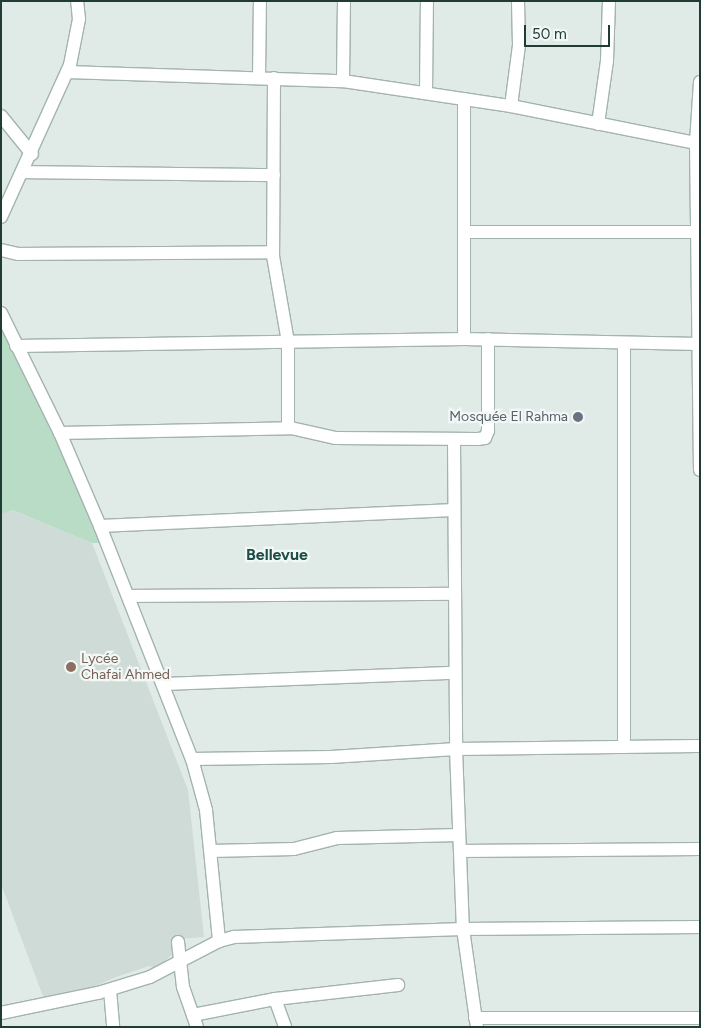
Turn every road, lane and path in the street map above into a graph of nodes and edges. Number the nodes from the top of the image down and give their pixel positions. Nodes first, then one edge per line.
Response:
1 (77, 1) edge
2 (87, 1) edge
3 (260, 1) edge
4 (344, 1) edge
5 (427, 1) edge
6 (518, 1) edge
7 (609, 1) edge
8 (78, 16) junction
9 (67, 72) junction
10 (259, 78) junction
11 (274, 78) junction
12 (344, 82) junction
13 (700, 82) edge
14 (426, 92) junction
15 (464, 99) junction
16 (511, 106) junction
17 (1, 116) edge
18 (598, 124) junction
19 (696, 143) junction
20 (32, 154) junction
21 (23, 172) junction
22 (274, 175) junction
23 (1, 217) edge
24 (464, 232) junction
25 (699, 232) edge
26 (1, 250) edge
27 (273, 252) junction
28 (1, 313) edge
29 (464, 339) junction
30 (488, 339) junction
31 (288, 342) junction
32 (624, 343) junction
33 (699, 344) edge
34 (16, 346) junction
35 (288, 428) junction
36 (60, 433) junction
37 (454, 439) junction
38 (700, 470) edge
39 (454, 510) junction
40 (100, 526) junction
41 (454, 594) junction
42 (129, 596) junction
43 (455, 673) junction
44 (164, 684) junction
45 (700, 746) edge
46 (624, 747) junction
47 (456, 749) junction
48 (192, 759) junction
49 (459, 834) junction
50 (700, 850) edge
51 (211, 851) junction
52 (460, 851) junction
53 (700, 927) edge
54 (463, 929) junction
55 (219, 941) junction
56 (178, 942) dead end
57 (179, 964) junction
58 (398, 985) dead end
59 (110, 990) junction
60 (275, 999) junction
61 (1, 1013) edge
62 (700, 1018) edge
63 (195, 1021) edge
64 (476, 1022) edge
65 (113, 1027) edge
66 (285, 1027) edge

1 - 8 street
2 - 8 street
3 - 10 street
4 - 12 street
5 - 14 street
6 - 16 street
7 - 18 street
8 - 9 street
9 - 10 street
9 - 20 street
10 - 11 street
11 - 12 street
11 - 22 street
12 - 14 street
13 - 19 street
14 - 15 street
15 - 16 street
15 - 24 street
16 - 18 street
17 - 20 street
18 - 19 street
19 - 25 street
20 - 21 street
21 - 22 street
21 - 23 street
22 - 27 street
24 - 25 street
24 - 29 street
25 - 33 street
26 - 27 street
27 - 31 street
28 - 34 street
29 - 30 street
29 - 31 street
30 - 32 street
30 - 37 street
31 - 34 street
31 - 35 street
32 - 33 street
32 - 46 street
33 - 38 street
34 - 36 street
35 - 36 street
35 - 37 street
36 - 40 street
37 - 39 street
39 - 40 street
39 - 41 street
40 - 42 street
41 - 42 street
41 - 43 street
42 - 44 street
43 - 44 street
43 - 47 street
44 - 48 street
45 - 46 street
46 - 47 street
47 - 48 street
47 - 49 street
48 - 51 street
49 - 51 street
49 - 52 street
50 - 52 street
51 - 55 street
52 - 54 street
53 - 54 street
54 - 55 street
54 - 64 street
55 - 57 street
56 - 57 street
57 - 59 street
57 - 63 street
58 - 60 street
59 - 61 street
59 - 65 street
60 - 63 street
60 - 66 street
62 - 64 street

